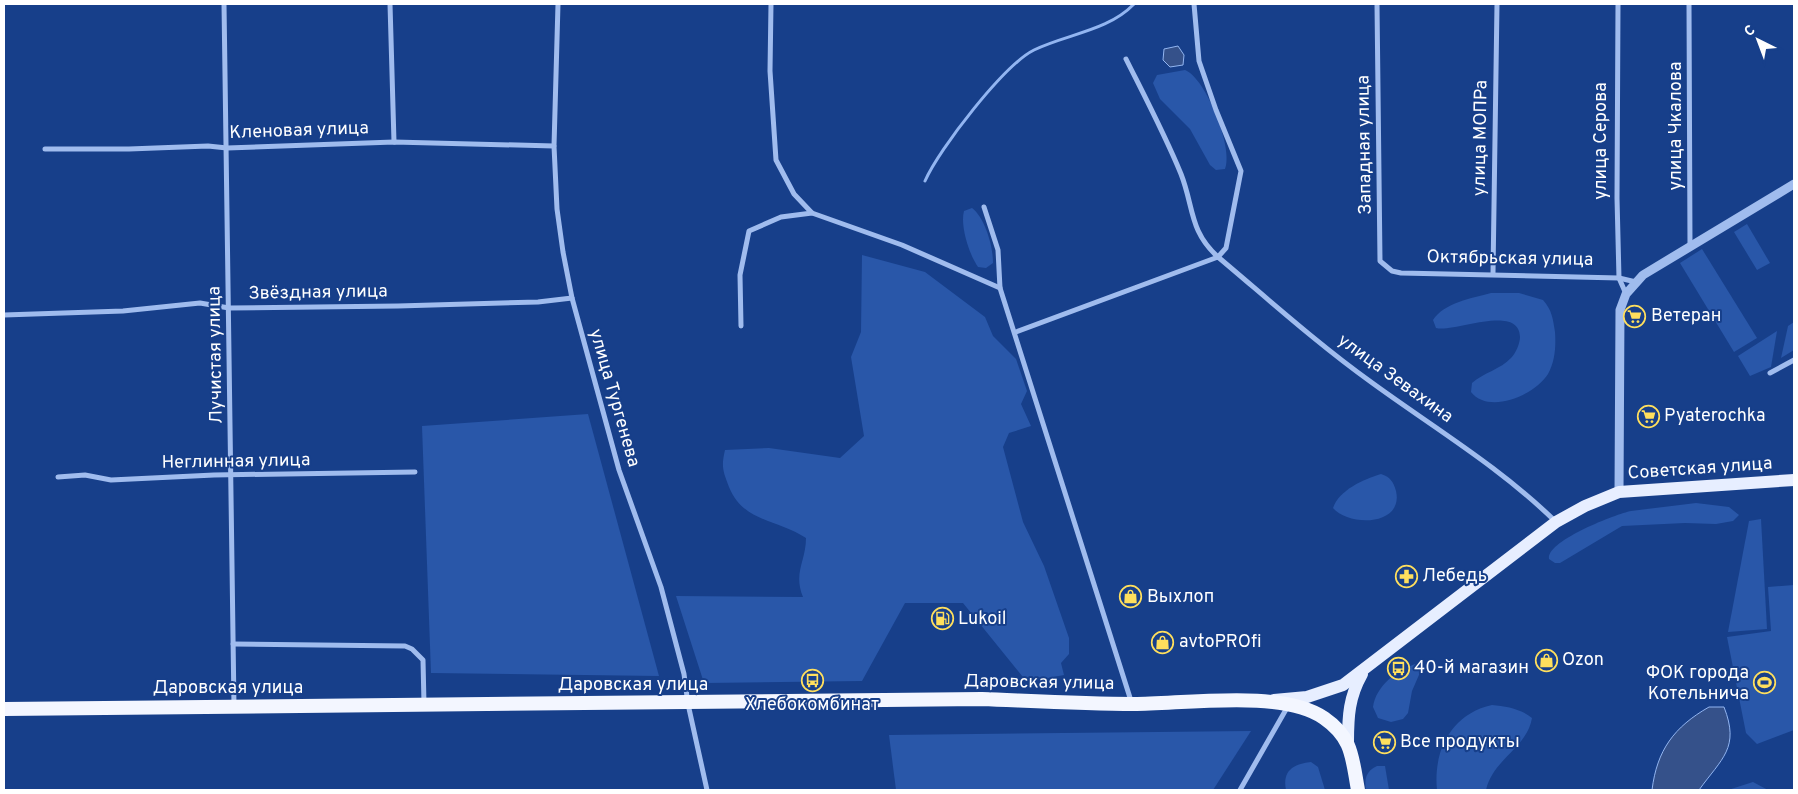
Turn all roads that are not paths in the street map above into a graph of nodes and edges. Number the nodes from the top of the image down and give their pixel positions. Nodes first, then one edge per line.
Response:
1 (224, 4) edge
2 (390, 4) edge
3 (558, 4) edge
4 (771, 4) edge
5 (1194, 4) edge
6 (1377, 4) edge
7 (1497, 4) edge
8 (1618, 4) edge
9 (1689, 4) edge
10 (1126, 59) dead end
11 (394, 142) junction
12 (554, 146) junction
13 (227, 148) junction
14 (45, 149) dead end
15 (1794, 184) edge
16 (984, 207) dead end
17 (812, 213) junction
18 (1690, 248) junction
19 (1218, 257) junction
20 (1401, 273) joint
21 (1493, 273) junction
22 (1619, 278) junction
23 (1636, 282) junction
24 (1000, 288) junction
25 (1626, 294) junction
26 (572, 298) junction
27 (229, 308) junction
28 (4, 315) edge
29 (741, 326) dead end
30 (1016, 332) junction
31 (1794, 360) edge
32 (1770, 373) dead end
33 (415, 472) dead end
34 (231, 476) junction
35 (58, 477) dead end
36 (1794, 480) edge
37 (1619, 492) junction
38 (1556, 522) junction
39 (233, 644) junction
40 (1364, 670) junction
41 (1327, 692) joint
42 (1263, 701) junction
43 (424, 704) junction
44 (688, 704) junction
45 (1132, 704) junction
46 (1290, 704) junction
47 (234, 706) junction
48 (4, 709) edge
49 (1348, 742) junction
50 (707, 790) edge
51 (1240, 790) edge
52 (1358, 790) edge

1 - 13 street, Лучистая улица
2 - 11 street
3 - 12 street, улица Тургенева
4 - 17 street
5 - 19 street
6 - 20 street, Западная улица
7 - 21 street, улица МОПРа
8 - 22 street, улица Серова
9 - 18 street, улица Чкалова
10 - 19 street, улица Зевахина
11 - 12 street, Кленовая улица
11 - 13 street, Кленовая улица
12 - 26 street, улица Тургенева
13 - 14 street, Кленовая улица
13 - 27 street, Лучистая улица
15 - 18 street
16 - 24 street
17 - 24 street
17 - 29 street
18 - 23 street
19 - 30 street
19 - 38 street, улица Зевахина
20 - 21 street, Октябрьская улица
21 - 22 street, Октябрьская улица
22 - 23 street, Октябрьская улица
22 - 25 street
23 - 25 street
24 - 30 street
25 - 37 street
26 - 27 street, Звёздная улица
26 - 44 street, улица Тургенева
27 - 28 street, Звёздная улица
27 - 34 street, Лучистая улица
30 - 45 street
31 - 32 street
33 - 34 street, Неглинная улица
34 - 35 street, Неглинная улица
34 - 39 street, Лучистая улица
36 - 37 main road, Советская улица
37 - 38 main road, Советская улица
38 - 40 main road, Советская улица
39 - 43 street
39 - 47 street, Лучистая улица
40 - 41 main road, Советская улица
40 - 49 main road, Советская улица
41 - 42 main road, Даровская улица
42 - 45 highway, Даровская улица
42 - 46 highway, Даровская улица
43 - 44 highway, Даровская улица
43 - 47 highway, Даровская улица
44 - 45 highway, Даровская улица
44 - 50 street, улица Тургенева
46 - 49 highway, Даровская улица
46 - 51 street
47 - 48 highway, Даровская улица
49 - 52 highway

